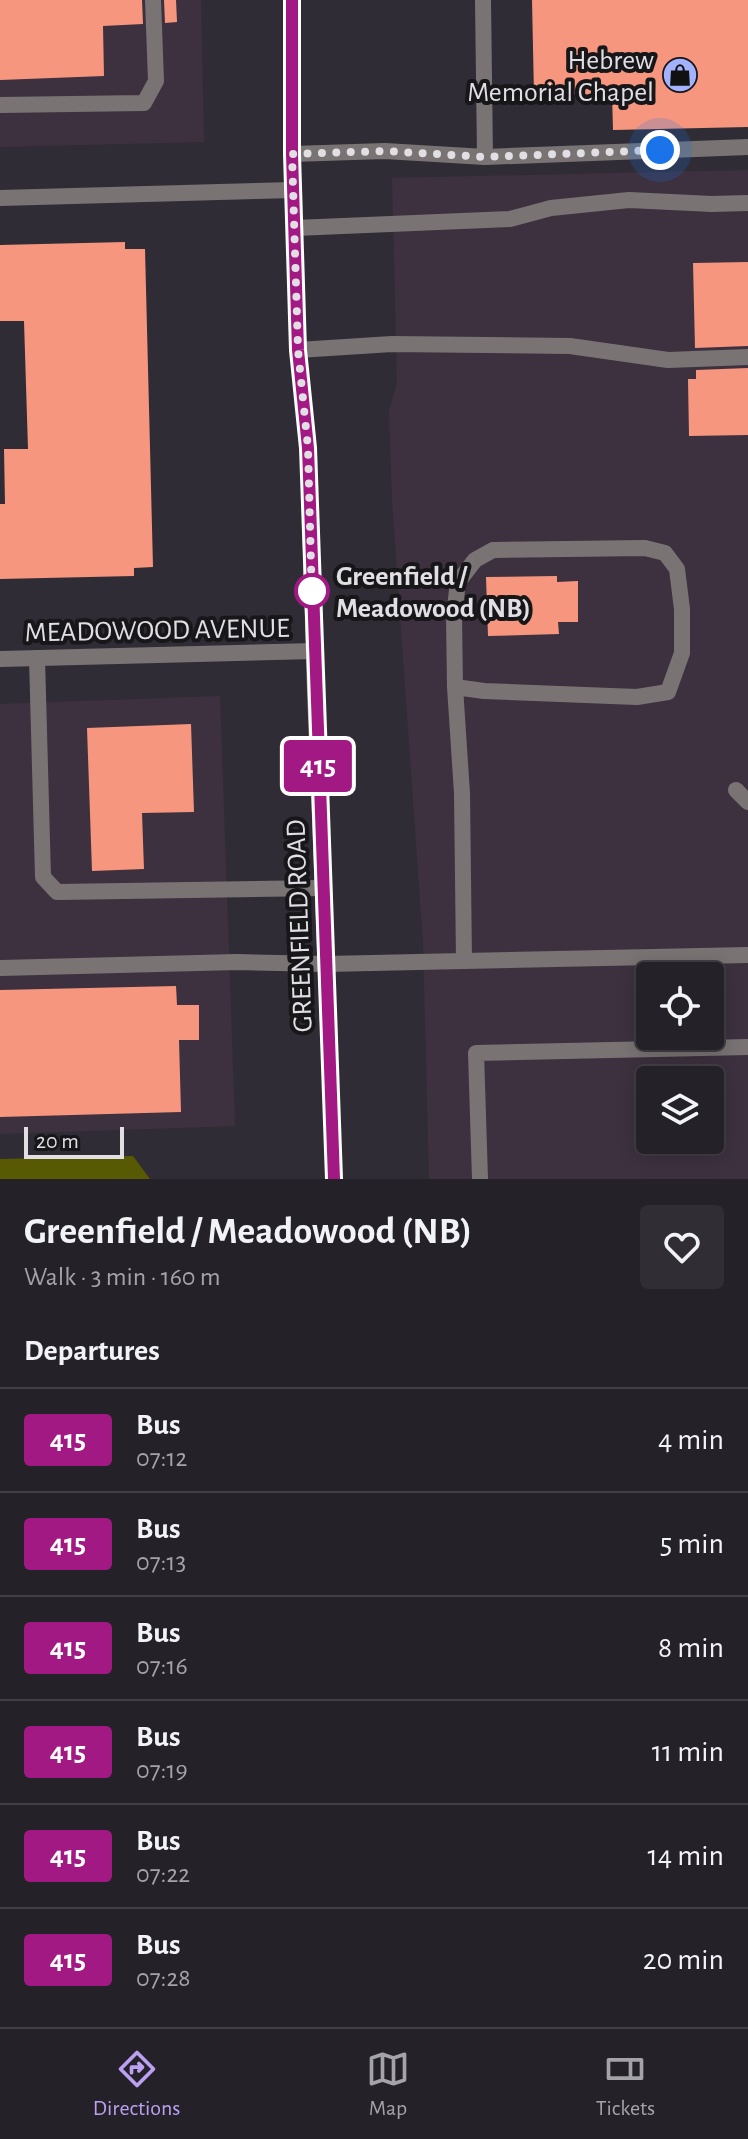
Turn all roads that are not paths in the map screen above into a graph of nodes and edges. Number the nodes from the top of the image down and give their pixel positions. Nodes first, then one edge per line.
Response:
1 (153, 0) edge
2 (292, 0) edge
3 (483, 0) edge
4 (0, 105) edge
5 (748, 147) edge
6 (292, 154) junction
7 (485, 157) junction
8 (294, 190) junction
9 (0, 198) edge
10 (748, 203) edge
11 (295, 228) junction
12 (298, 350) junction
13 (748, 357) edge
14 (315, 651) junction
15 (37, 658) junction
16 (0, 659) edge
17 (455, 687) junction
18 (736, 790) dead end
19 (748, 802) edge
20 (323, 888) junction
21 (748, 955) edge
22 (464, 961) junction
23 (326, 964) junction
24 (0, 968) edge
25 (748, 1047) edge
26 (334, 1179) edge
27 (480, 1179) edge

1 - 4 street
2 - 6 main road, GREENFIELD ROAD
3 - 7 street
5 - 7 street
6 - 7 street
6 - 8 main road, GREENFIELD ROAD
8 - 9 street
8 - 11 main road, GREENFIELD ROAD
10 - 11 street
11 - 12 main road, GREENFIELD ROAD
12 - 13 street
12 - 14 main road, GREENFIELD ROAD
14 - 15 street, MEADOWOOD AVENUE
14 - 20 main road, GREENFIELD ROAD
15 - 16 street, MEADOWOOD AVENUE
15 - 20 street
17 - 17 street
17 - 22 street
18 - 19 street
20 - 23 main road, GREENFIELD ROAD
21 - 22 street
22 - 23 street
23 - 24 street
23 - 26 main road, GREENFIELD ROAD
25 - 27 street

